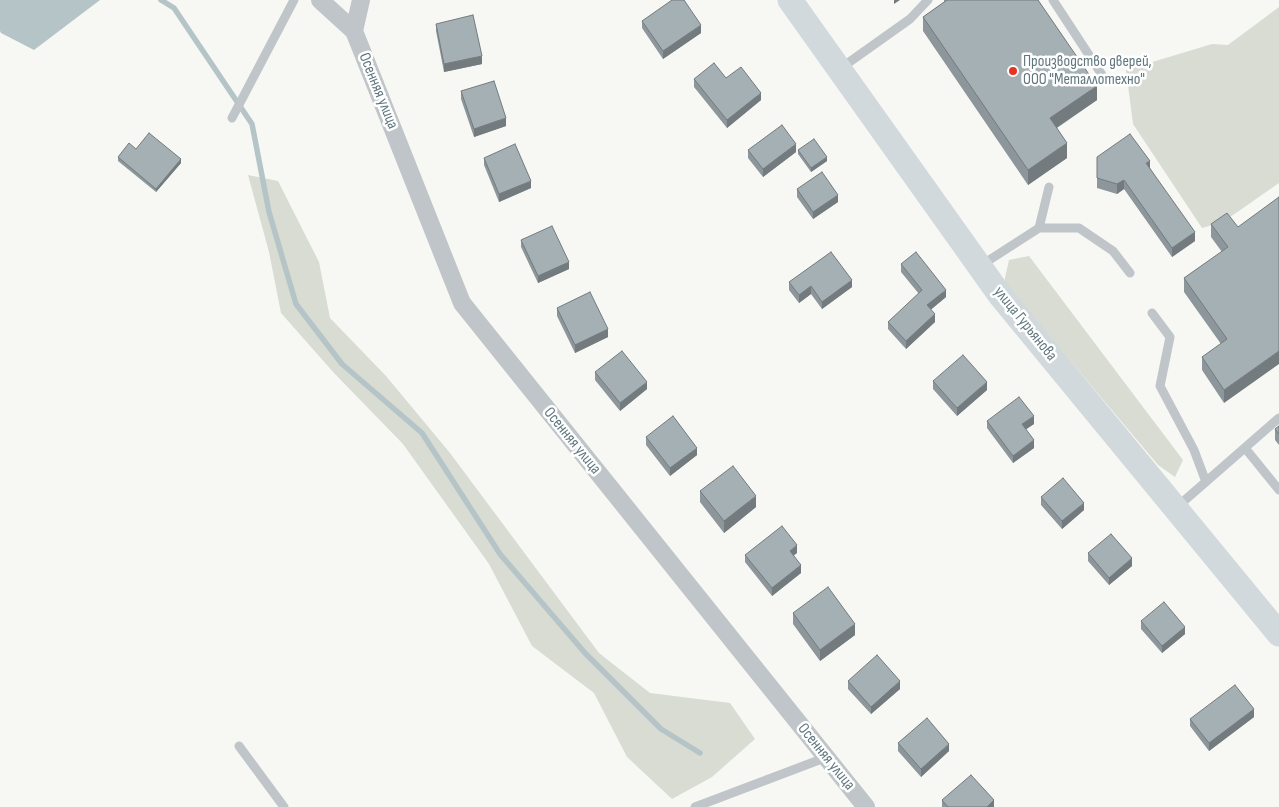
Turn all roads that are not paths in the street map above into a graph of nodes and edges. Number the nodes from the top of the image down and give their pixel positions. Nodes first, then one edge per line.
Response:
1 (294, 0) edge
2 (320, 0) edge
3 (361, 0) edge
4 (790, 0) edge
5 (928, 0) edge
6 (1053, 0) edge
7 (354, 31) junction
8 (839, 69) junction
9 (1106, 81) dead end
10 (232, 118) dead end
11 (1049, 187) dead end
12 (1039, 228) junction
13 (980, 266) junction
14 (1130, 273) dead end
15 (1152, 312) dead end
16 (1279, 418) edge
17 (1245, 448) junction
18 (1206, 482) junction
19 (1279, 490) edge
20 (1175, 509) junction
21 (1279, 634) edge
22 (239, 746) dead end
23 (826, 757) junction
24 (284, 807) edge
25 (695, 807) edge
26 (866, 807) edge

1 - 10 lane
2 - 7 street, Осенняя улица
3 - 7 street, Осенняя улица
4 - 8 street, улица Гурьянова
5 - 8 lane
6 - 9 lane
7 - 23 street, Осенняя улица
8 - 13 street, улица Гурьянова
11 - 12 lane
12 - 13 lane
12 - 14 lane
13 - 20 street, улица Гурьянова
15 - 18 lane
16 - 17 lane
17 - 18 lane
17 - 19 lane
18 - 20 lane
20 - 21 street, улица Гурьянова
22 - 24 lane
23 - 25 lane
23 - 26 street, Осенняя улица

